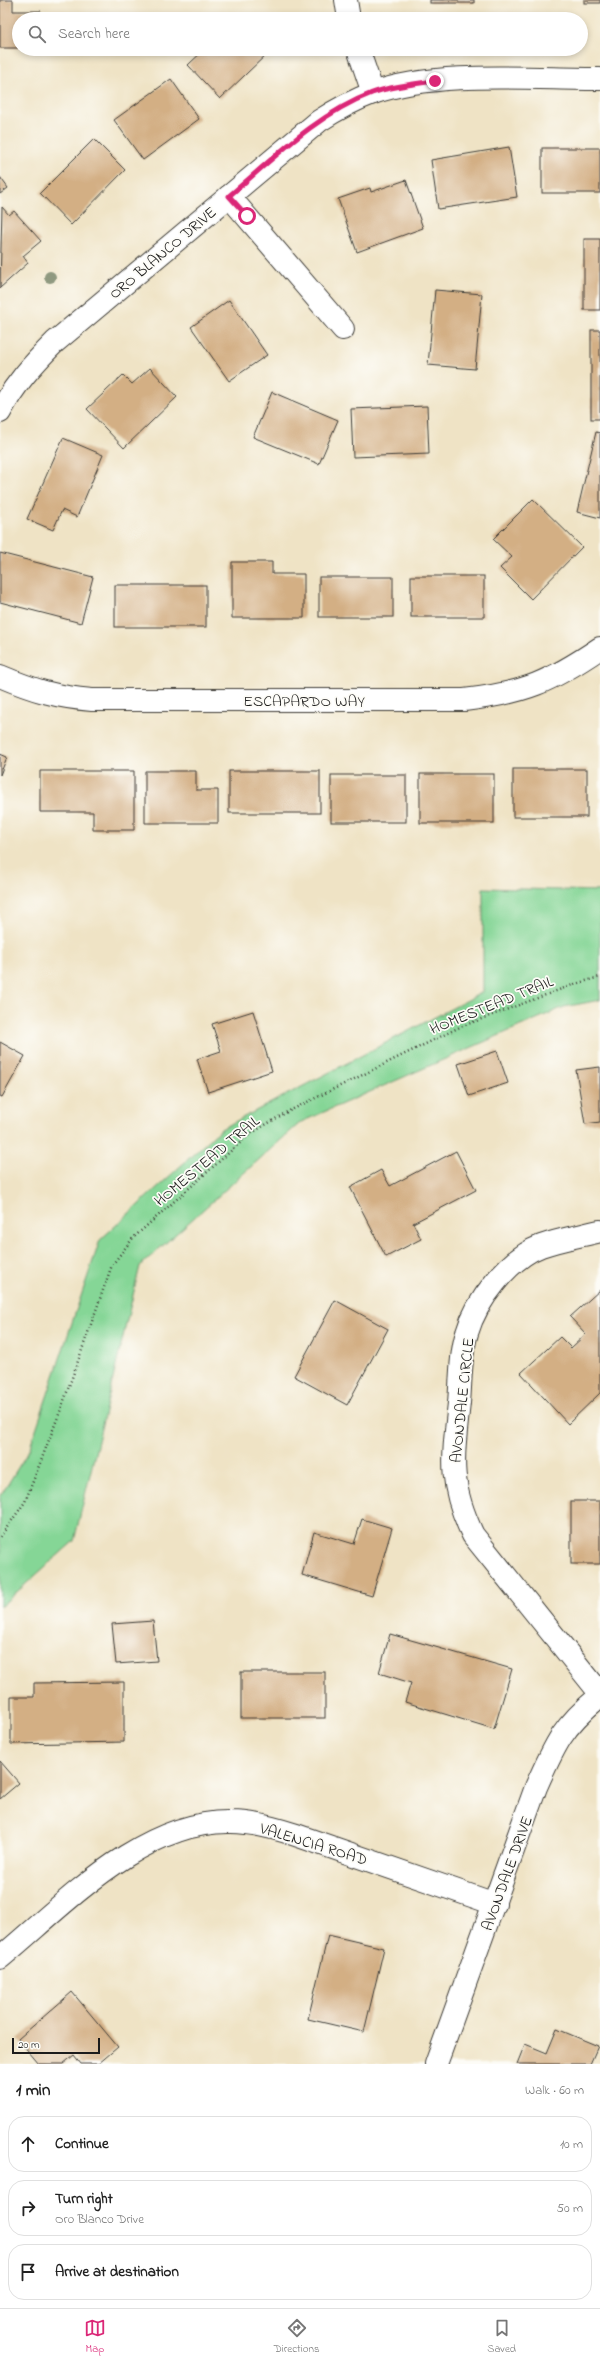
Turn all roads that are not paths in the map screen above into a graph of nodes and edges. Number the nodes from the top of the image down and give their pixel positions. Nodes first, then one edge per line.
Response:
1 (346, 0) edge
2 (348, 12) edge
3 (360, 56) edge
4 (600, 79) edge
5 (373, 93) junction
6 (229, 196) junction
7 (342, 328) dead end
8 (0, 412) edge
9 (600, 648) edge
10 (0, 676) edge
11 (600, 1231) edge
12 (600, 1693) edge
13 (600, 1696) edge
14 (495, 1904) junction
15 (0, 1958) edge
16 (436, 2064) edge

1 - 2 street
3 - 5 street
4 - 5 street, ORO BLANCO DRIVE
5 - 6 street, ORO BLANCO DRIVE
6 - 7 street
6 - 8 street, ORO BLANCO DRIVE
9 - 10 street, ESCAPARDO WAY
11 - 12 street, AVONDALE CIRCLE
13 - 14 street, AVONDALE DRIVE
14 - 15 street, VALENCIA ROAD
14 - 16 street, AVONDALE DRIVE

